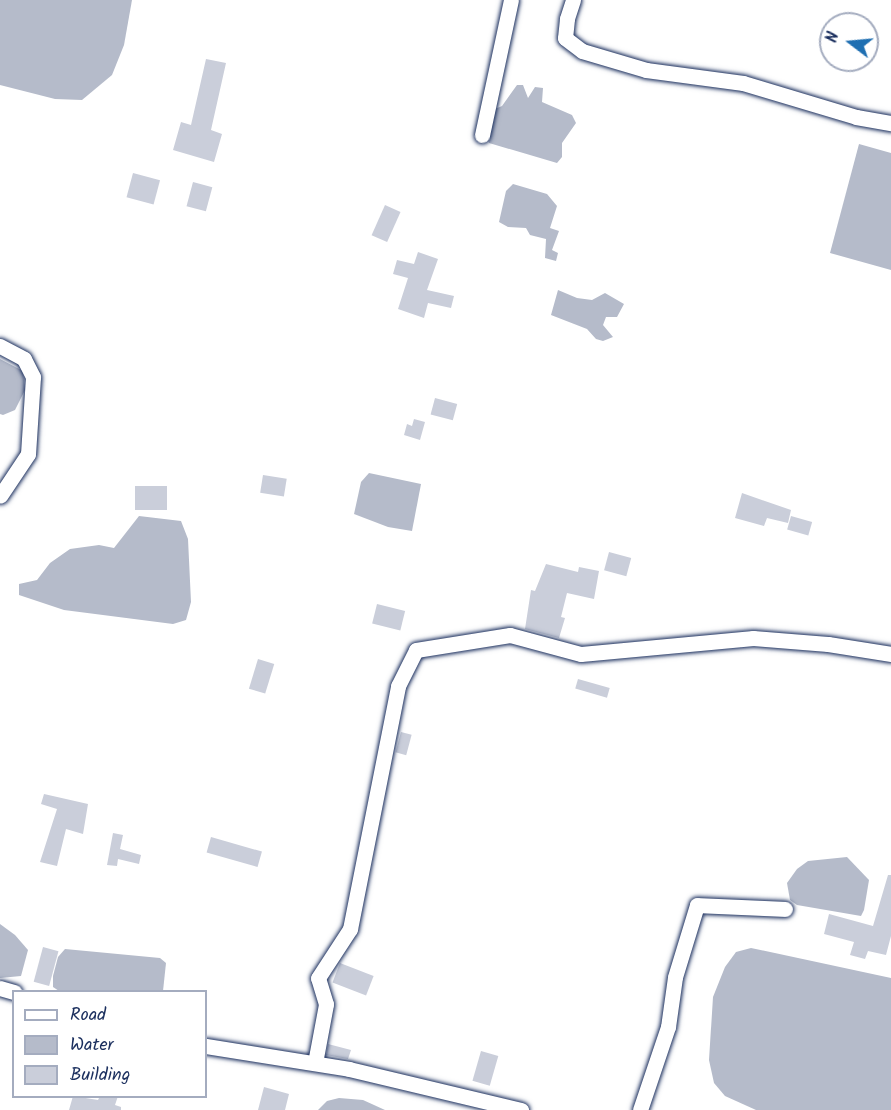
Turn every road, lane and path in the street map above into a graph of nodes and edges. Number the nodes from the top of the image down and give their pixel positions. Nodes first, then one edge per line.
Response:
1 (511, 0) edge
2 (573, 0) edge
3 (891, 123) edge
4 (482, 135) dead end
5 (0, 346) edge
6 (0, 496) edge
7 (891, 654) edge
8 (785, 909) dead end
9 (207, 1046) edge
10 (315, 1063) junction
11 (521, 1110) edge
12 (640, 1110) edge

1 - 4 street
2 - 3 street
5 - 6 street
7 - 10 street
8 - 12 street
9 - 10 street
10 - 11 street

